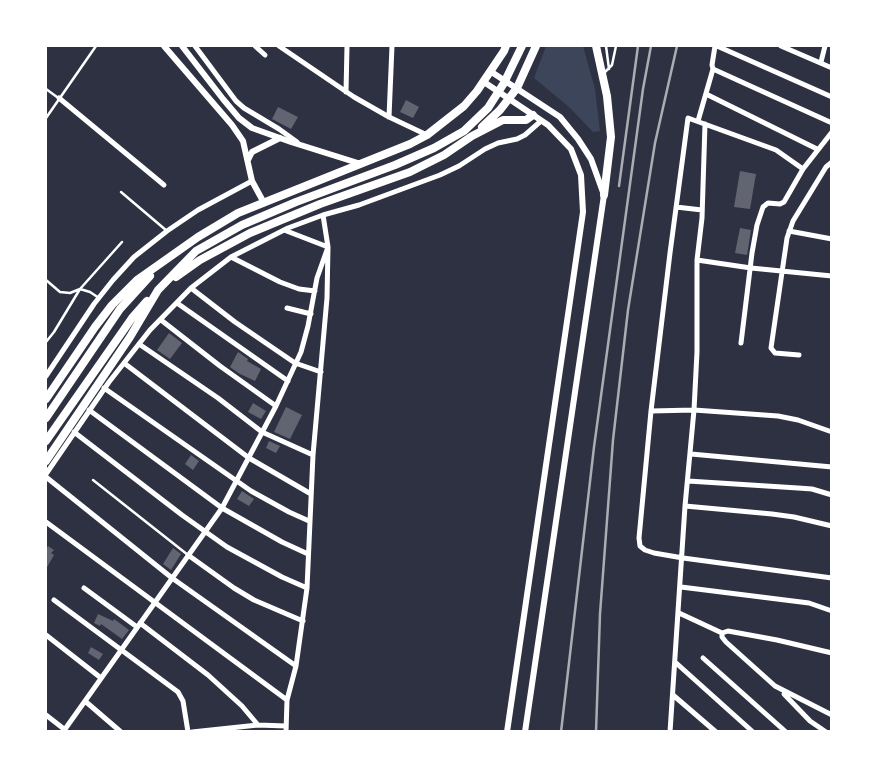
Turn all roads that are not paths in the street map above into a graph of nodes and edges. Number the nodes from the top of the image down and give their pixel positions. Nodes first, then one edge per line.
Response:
1 (96, 46) edge
2 (164, 46) edge
3 (182, 46) edge
4 (195, 46) edge
5 (256, 46) edge
6 (282, 46) edge
7 (347, 46) edge
8 (392, 46) edge
9 (506, 46) edge
10 (522, 46) edge
11 (536, 46) edge
12 (596, 46) edge
13 (606, 46) edge
14 (616, 46) edge
15 (716, 46) edge
16 (781, 46) edge
17 (825, 46) edge
18 (265, 55) dead end
19 (821, 62) junction
20 (831, 68) edge
21 (713, 69) junction
22 (490, 71) junction
23 (606, 71) junction
24 (484, 82) junction
25 (517, 88) junction
26 (46, 89) edge
27 (346, 92) junction
28 (706, 94) junction
29 (509, 97) junction
30 (831, 97) edge
31 (59, 98) junction
32 (223, 99) junction
33 (215, 105) junction
34 (389, 117) junction
35 (46, 118) edge
36 (537, 118) junction
37 (698, 121) junction
38 (831, 123) edge
39 (705, 124) junction
40 (831, 132) edge
41 (427, 135) junction
42 (472, 136) junction
43 (281, 138) junction
44 (299, 145) junction
45 (817, 149) junction
46 (248, 160) junction
47 (831, 162) edge
48 (361, 164) junction
49 (594, 169) junction
50 (803, 169) junction
51 (581, 175) junction
52 (252, 181) junction
53 (164, 185) dead end
54 (121, 192) dead end
55 (604, 195) junction
56 (264, 203) junction
57 (676, 207) junction
58 (702, 210) junction
59 (323, 215) junction
60 (284, 230) junction
61 (167, 231) junction
62 (789, 231) junction
63 (831, 239) edge
64 (122, 242) dead end
65 (328, 247) junction
66 (231, 257) junction
67 (698, 260) junction
68 (159, 266) junction
69 (751, 268) junction
70 (782, 271) junction
71 (831, 276) edge
72 (46, 280) edge
73 (191, 288) junction
74 (80, 289) junction
75 (158, 289) junction
76 (316, 291) junction
77 (99, 298) junction
78 (177, 303) junction
79 (288, 308) dead end
80 (311, 314) junction
81 (160, 320) junction
82 (46, 342) edge
83 (139, 344) junction
84 (741, 344) dead end
85 (799, 355) dead end
86 (124, 363) junction
87 (295, 363) junction
88 (321, 372) junction
89 (46, 376) edge
90 (288, 382) junction
91 (104, 388) junction
92 (46, 399) edge
93 (276, 406) junction
94 (89, 410) junction
95 (694, 410) junction
96 (651, 411) junction
97 (46, 418) edge
98 (74, 432) junction
99 (262, 432) junction
100 (831, 432) edge
101 (46, 441) edge
102 (691, 454) junction
103 (313, 455) junction
104 (249, 458) junction
105 (46, 461) edge
106 (831, 467) edge
107 (46, 476) edge
108 (93, 480) dead end
109 (237, 480) junction
110 (688, 481) junction
111 (312, 494) junction
112 (831, 495) edge
113 (685, 506) junction
114 (222, 508) junction
115 (309, 521) junction
116 (46, 522) edge
117 (831, 526) edge
118 (204, 531) junction
119 (308, 554) junction
120 (188, 555) junction
121 (683, 558) junction
122 (172, 578) junction
123 (831, 578) edge
124 (681, 587) junction
125 (84, 588) dead end
126 (306, 588) junction
127 (54, 600) dead end
128 (155, 603) junction
129 (831, 611) edge
130 (679, 613) junction
131 (303, 621) junction
132 (139, 625) junction
133 (722, 633) junction
134 (46, 635) edge
135 (121, 649) junction
136 (831, 653) edge
137 (703, 658) dead end
138 (675, 662) junction
139 (296, 666) junction
140 (101, 678) junction
141 (780, 689) junction
142 (672, 695) junction
143 (287, 700) junction
144 (85, 701) junction
145 (46, 715) edge
146 (831, 715) edge
147 (258, 724) junction
148 (286, 729) edge
149 (63, 730) edge
150 (216, 730) edge
151 (121, 732) edge
152 (190, 732) edge
153 (507, 732) edge
154 (525, 732) edge
155 (670, 732) edge
156 (716, 732) edge
157 (753, 732) edge
158 (786, 732) edge
159 (826, 732) edge

1 - 31 lane
2 - 33 street
3 - 32 street
4 - 44 street
5 - 18 street
6 - 27 street
7 - 27 street
8 - 34 street
9 - 22 highway
10 - 75 highway
11 - 25 highway
12 - 23 highway
13 - 23 lane
14 - 23 lane
15 - 21 street
15 - 30 street
16 - 19 street
17 - 19 street
19 - 20 street
21 - 28 street
21 - 38 street
22 - 24 highway
22 - 25 street
23 - 55 highway
24 - 29 street
24 - 41 highway
25 - 29 highway
25 - 49 street
26 - 31 lane
27 - 34 street
28 - 37 street
28 - 45 street
29 - 36 street
29 - 42 highway
31 - 35 lane
31 - 53 street
32 - 33 street
32 - 43 street
33 - 46 street
34 - 41 street
36 - 42 highway
36 - 51 street
36 - 59 street
37 - 39 street
37 - 57 street
39 - 50 street
39 - 58 street
40 - 45 street
41 - 48 highway
42 - 75 highway
43 - 44 street
43 - 46 street
44 - 48 street
45 - 50 street
46 - 52 street
47 - 62 street
48 - 56 highway
49 - 51 street
49 - 55 street
50 - 69 street
51 - 153 street
52 - 56 street
52 - 61 street
54 - 61 lane
55 - 154 street
56 - 68 highway
57 - 58 street
57 - 96 street
58 - 67 street
59 - 60 street
59 - 65 street
60 - 65 street
60 - 66 street
61 - 77 street
62 - 63 street
62 - 70 street
64 - 74 lane
65 - 76 street
65 - 88 street
66 - 73 street
66 - 76 street
67 - 69 street
67 - 95 street
68 - 92 highway
68 - 97 highway
69 - 70 street
69 - 84 street
70 - 71 street
70 - 85 street
72 - 74 lane
73 - 78 street
73 - 87 street
74 - 77 lane
74 - 82 lane
75 - 101 highway
75 - 105 highway
76 - 80 street
77 - 89 street
78 - 81 street
78 - 90 street
79 - 80 street
80 - 87 street
81 - 83 street
81 - 93 street
83 - 86 street
83 - 99 street
86 - 91 street
86 - 104 street
87 - 88 street
87 - 90 street
88 - 103 street
90 - 93 street
91 - 94 street
91 - 109 street
93 - 99 street
94 - 98 street
94 - 114 street
95 - 96 street
95 - 100 street
95 - 102 street
96 - 121 street
98 - 107 street
98 - 118 street
99 - 103 street
99 - 104 street
102 - 106 street
102 - 110 street
103 - 111 street
104 - 109 street
104 - 111 street
107 - 122 street
108 - 120 lane
109 - 114 street
109 - 115 street
110 - 112 street
110 - 113 street
111 - 115 street
113 - 117 street
113 - 121 street
114 - 118 street
114 - 119 street
115 - 119 street
116 - 128 street
118 - 120 street
118 - 126 street
119 - 126 street
120 - 122 street
120 - 131 street
121 - 123 street
121 - 124 street
122 - 128 street
122 - 139 street
124 - 129 street
124 - 130 street
125 - 132 street
126 - 131 street
127 - 135 street
128 - 132 street
128 - 143 street
130 - 133 street
130 - 138 street
131 - 139 street
132 - 135 street
132 - 147 street
133 - 136 street
133 - 141 street
134 - 140 street
135 - 140 street
135 - 152 street
137 - 158 street
138 - 142 street
138 - 157 street
139 - 143 street
140 - 144 street
141 - 146 street
141 - 159 street
142 - 155 street
142 - 156 street
143 - 148 street
144 - 149 street
144 - 151 street
145 - 149 street
147 - 148 street
147 - 150 street
150 - 152 street

